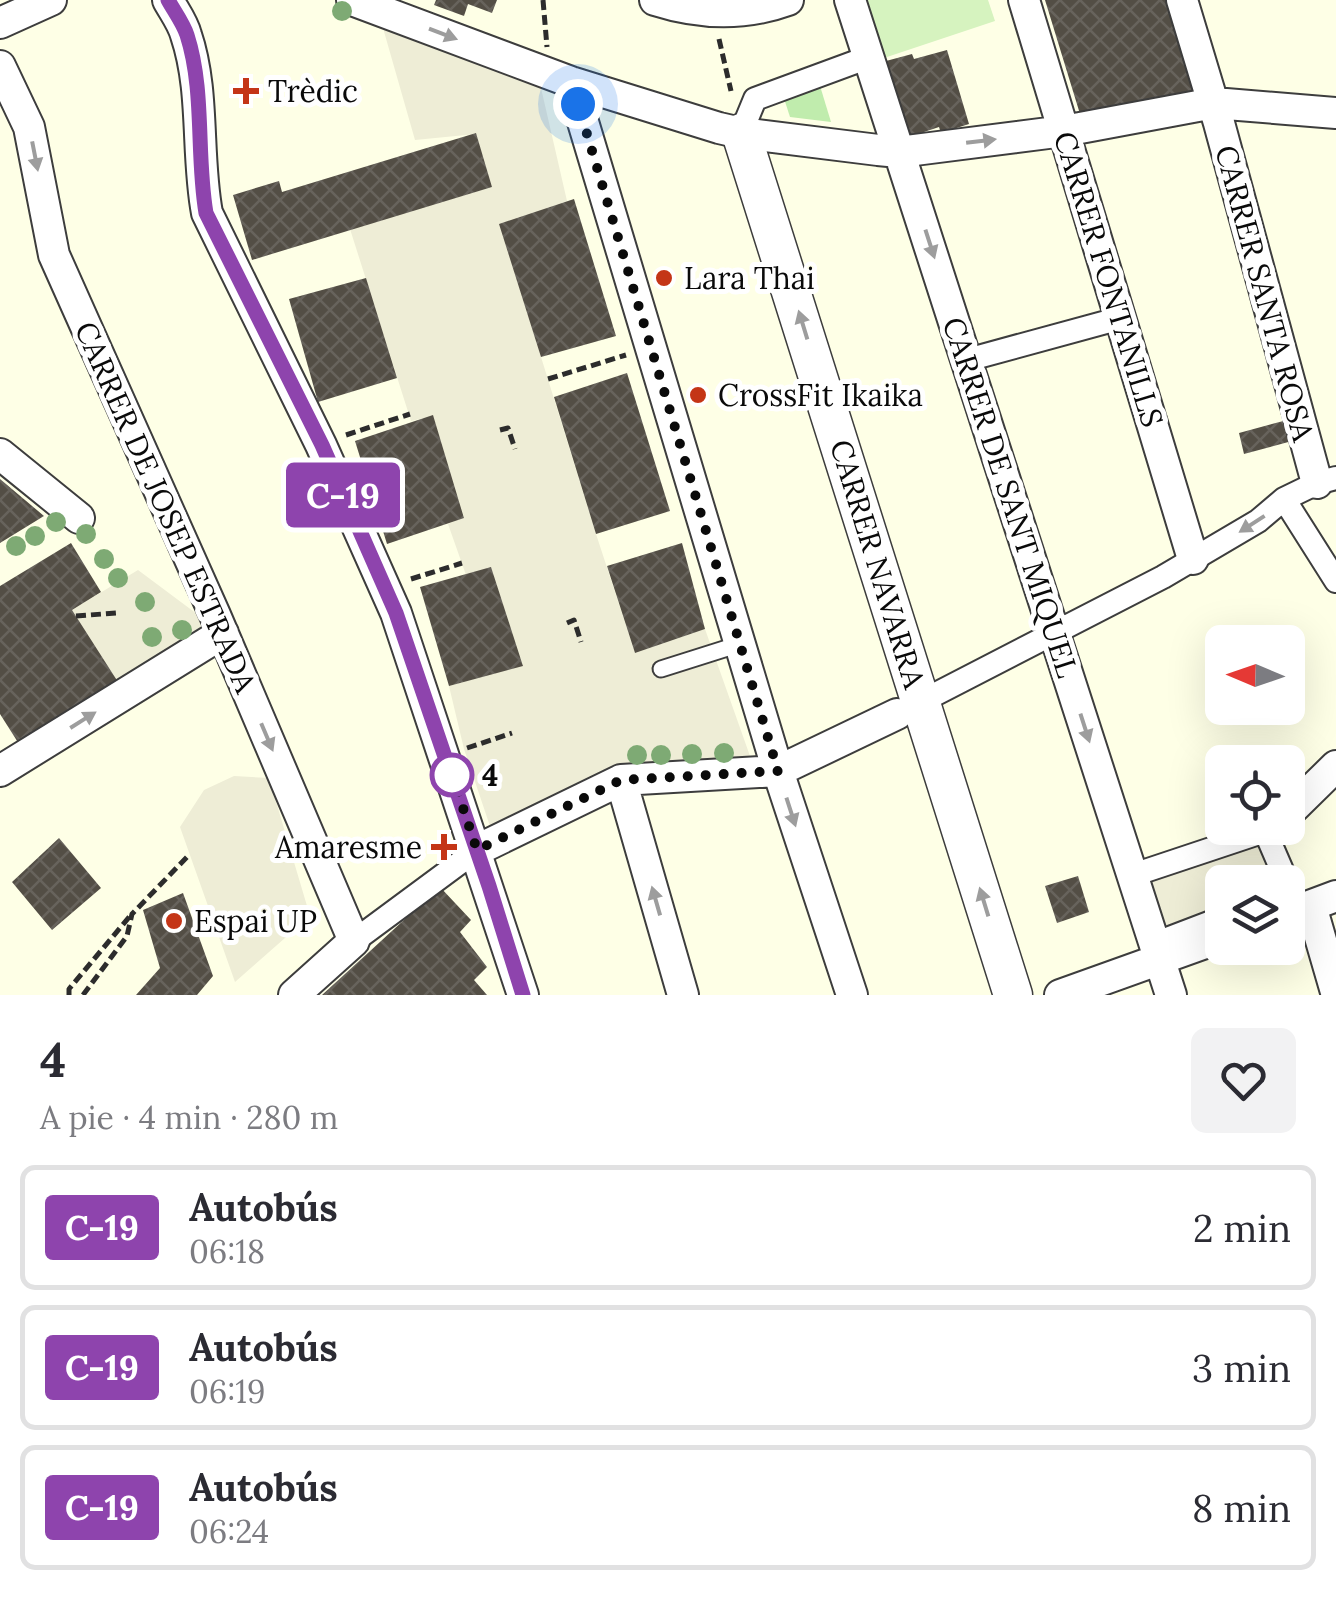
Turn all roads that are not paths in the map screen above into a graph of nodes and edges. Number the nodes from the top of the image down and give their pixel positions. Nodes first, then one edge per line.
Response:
1 (51, 0) edge
2 (168, 0) edge
3 (352, 0) edge
4 (655, 0) edge
5 (788, 0) edge
6 (850, 0) edge
7 (1024, 0) edge
8 (1182, 0) edge
9 (0, 22) edge
10 (868, 56) junction
11 (0, 66) edge
12 (560, 78) junction
13 (1214, 103) junction
14 (1336, 113) edge
15 (1064, 131) junction
16 (741, 133) junction
17 (899, 152) junction
18 (1121, 318) junction
19 (967, 360) junction
20 (0, 454) edge
21 (1326, 480) edge
22 (1284, 499) junction
23 (79, 518) dead end
24 (1193, 559) junction
25 (1336, 580) edge
26 (222, 633) junction
27 (1055, 635) junction
28 (740, 644) junction
29 (661, 669) dead end
30 (932, 696) dead end
31 (897, 714) dead end
32 (1336, 766) edge
33 (778, 771) junction
34 (0, 772) edge
35 (621, 780) junction
36 (1305, 796) edge
37 (477, 850) junction
38 (1279, 865) edge
39 (1133, 875) junction
40 (1306, 902) edge
41 (1205, 927) edge
42 (1205, 941) edge
43 (354, 942) junction
44 (1156, 952) junction
45 (1336, 992) edge
46 (294, 995) edge
47 (522, 995) edge
48 (684, 995) edge
49 (852, 995) edge
50 (1013, 995) edge
51 (1060, 995) edge
52 (1171, 995) edge

1 - 9 street
2 - 37 street
3 -> 12 street
4 - 5 street
6 - 10 street, CARRER DE SANT MIQUEL
7 - 15 street, CARRER FONTANILLS
8 - 13 street, CARRER SANTA ROSA
10 - 16 street
10 - 17 street, CARRER DE SANT MIQUEL
11 -> 26 street, CARRER DE JOSEP ESTRADA
12 - 16 street
12 - 28 street
13 - 14 street
13 - 15 street
13 - 21 street, CARRER SANTA ROSA
17 -> 15 street
15 - 18 street, CARRER FONTANILLS
16 - 17 street
50 -> 16 street, CARRER NAVARRA
17 -> 19 street, CARRER DE SANT MIQUEL
18 - 19 street
18 - 24 street, CARRER FONTANILLS
19 - 27 street, CARRER DE SANT MIQUEL
20 - 23 street
21 - 22 street
22 -> 24 street
22 - 25 street
24 - 27 street
34 -> 26 street
26 -> 43 street, CARRER DE JOSEP ESTRADA
27 - 30 street
27 -> 39 street, CARRER DE SANT MIQUEL
28 - 29 lane
28 - 33 street
31 - 33 street
32 - 36 street
33 - 35 street
33 -> 49 street
35 - 37 street
48 -> 35 street
37 - 43 street
37 - 47 street
38 - 39 street
39 - 44 street, CARRER DE SANT MIQUEL
40 - 45 street
41 - 44 street
42 - 44 street
43 - 46 street
44 - 51 street
44 - 52 street, CARRER DE SANT MIQUEL

